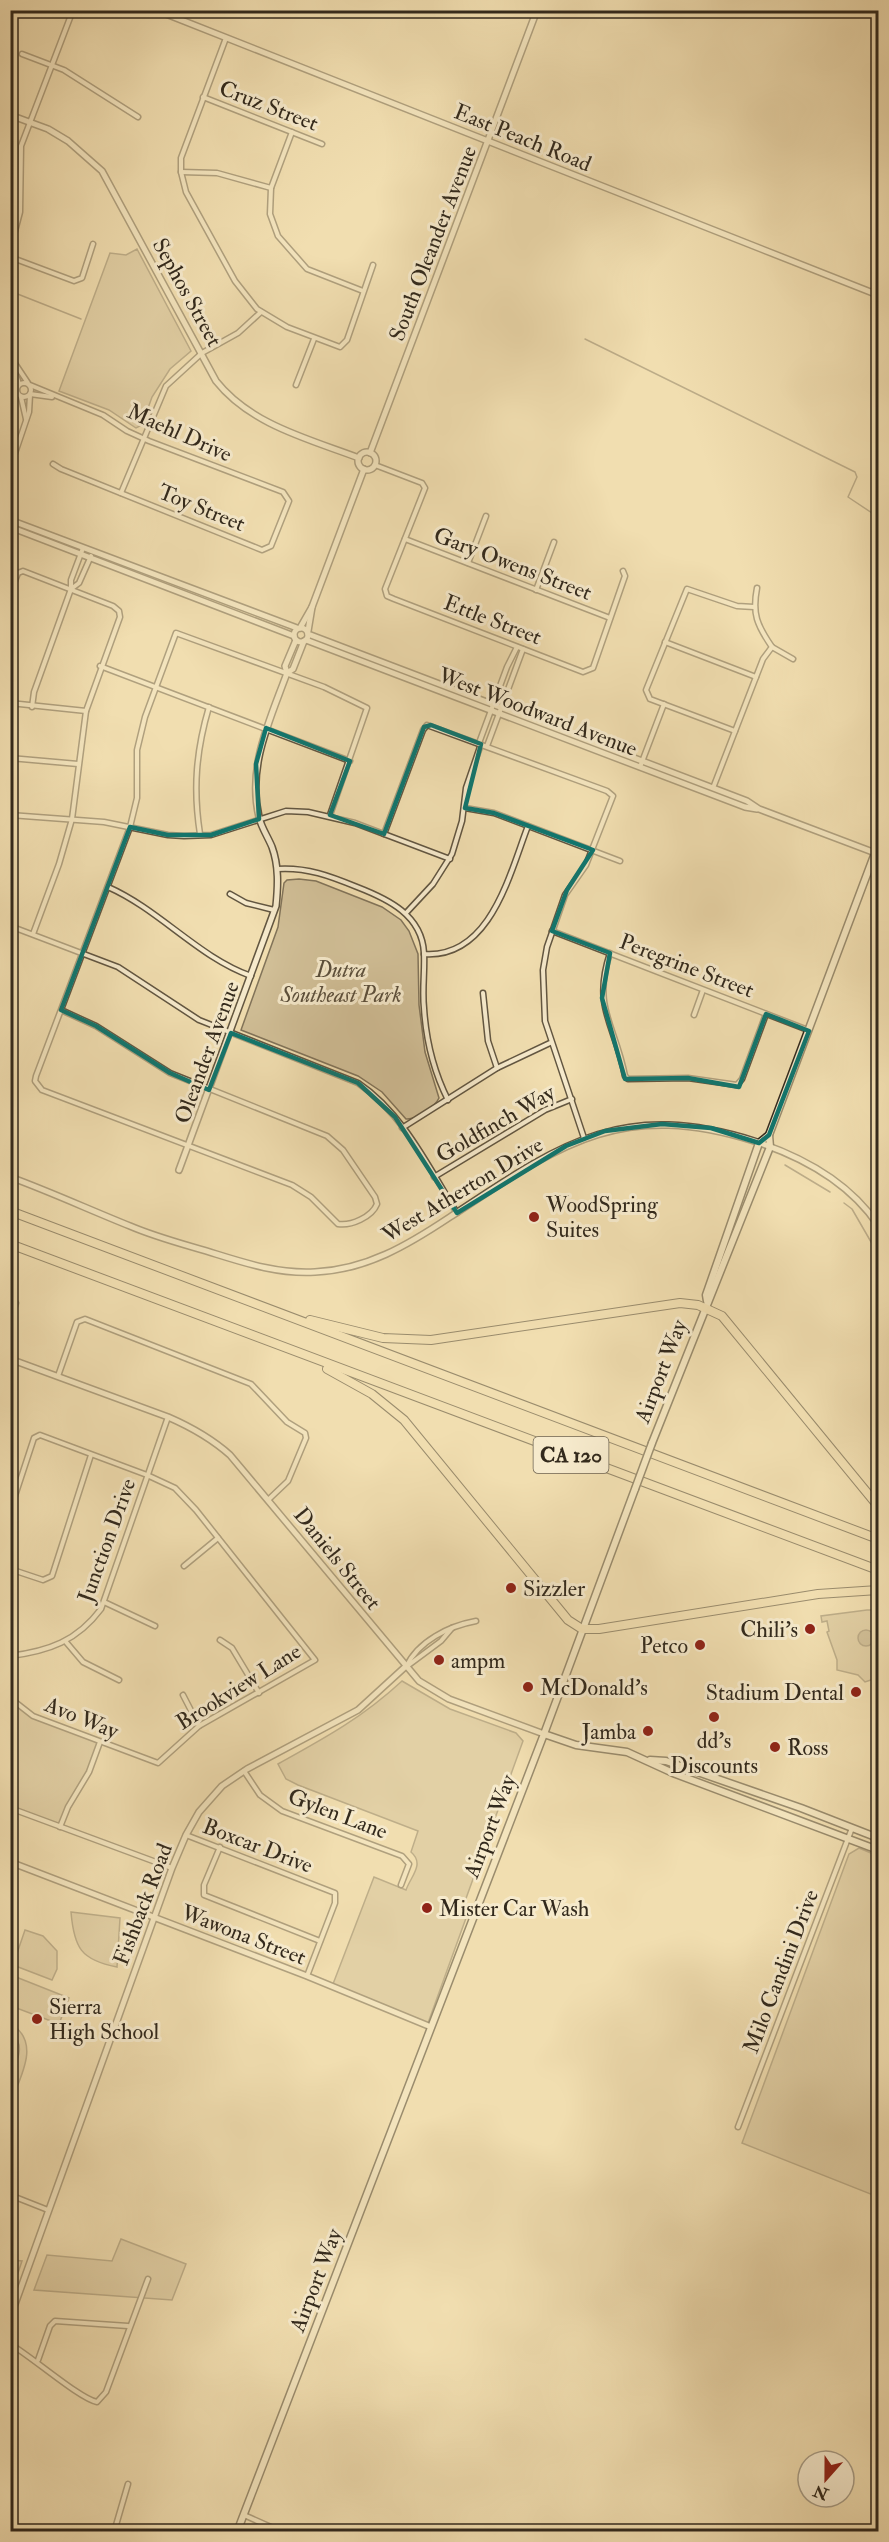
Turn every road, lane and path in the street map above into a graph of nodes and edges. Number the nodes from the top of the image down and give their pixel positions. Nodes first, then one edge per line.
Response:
1 (73, 10) edge
2 (156, 10) edge
3 (537, 10) edge
4 (226, 38) junction
5 (22, 54) dead end
6 (50, 64) junction
7 (203, 97) junction
8 (10, 116) edge
9 (138, 117) dead end
10 (29, 123) junction
11 (292, 132) junction
12 (488, 141) junction
13 (322, 144) dead end
14 (181, 172) junction
15 (271, 188) junction
16 (93, 244) dead end
17 (10, 250) edge
18 (10, 256) edge
19 (373, 265) dead end
20 (363, 291) junction
21 (879, 295) edge
22 (261, 312) junction
23 (314, 339) junction
24 (202, 352) junction
25 (10, 355) edge
26 (13, 362) junction
27 (16, 375) junction
28 (10, 382) edge
29 (29, 384) junction
30 (19, 385) junction
31 (296, 385) dead end
32 (10, 390) edge
33 (19, 395) junction
34 (30, 395) junction
35 (59, 397) junction
36 (26, 420) junction
37 (143, 439) junction
38 (13, 453) edge
39 (370, 453) junction
40 (359, 458) junction
41 (53, 464) dead end
42 (375, 465) junction
43 (10, 468) edge
44 (364, 469) junction
45 (122, 493) junction
46 (486, 516) dead end
47 (10, 520) edge
48 (10, 527) edge
49 (405, 539) junction
50 (554, 542) dead end
51 (270, 548) joint
52 (82, 551) junction
53 (91, 554) junction
54 (104, 559) junction
55 (468, 563) junction
56 (623, 571) dead end
57 (757, 588) dead end
58 (71, 590) junction
59 (536, 590) junction
60 (10, 594) edge
61 (754, 607) junction
62 (312, 608) junction
63 (610, 618) junction
64 (298, 628) junction
65 (307, 637) junction
66 (295, 638) junction
67 (665, 642) junction
68 (517, 647) junction
69 (772, 647) junction
70 (523, 649) junction
71 (793, 659) dead end
72 (510, 663) junction
73 (100, 666) junction
74 (518, 667) junction
75 (287, 673) junction
76 (756, 677) junction
77 (154, 686) junction
78 (10, 703) edge
79 (664, 704) junction
80 (32, 707) junction
81 (209, 707) junction
82 (492, 708) junction
83 (86, 711) junction
84 (501, 711) junction
85 (266, 728) junction
86 (735, 731) junction
87 (480, 744) junction
88 (487, 746) junction
89 (10, 758) edge
90 (350, 761) junction
91 (78, 764) junction
92 (641, 764) junction
93 (713, 788) junction
94 (464, 808) junction
95 (759, 809) junction
96 (10, 815) edge
97 (330, 815) junction
98 (72, 819) junction
99 (259, 819) junction
100 (130, 826) junction
101 (528, 826) junction
102 (200, 834) junction
103 (384, 834) junction
104 (879, 845) edge
105 (592, 850) junction
106 (877, 854) edge
107 (450, 859) junction
108 (620, 861) dead end
109 (277, 869) junction
110 (108, 887) junction
111 (230, 894) dead end
112 (275, 910) junction
113 (406, 913) junction
114 (10, 926) edge
115 (552, 932) junction
116 (33, 934) junction
117 (82, 953) junction
118 (610, 953) junction
119 (424, 954) junction
120 (252, 976) junction
121 (10, 985) edge
122 (703, 990) junction
123 (483, 993) dead end
124 (10, 997) edge
125 (61, 1010) junction
126 (766, 1014) junction
127 (694, 1015) dead end
128 (809, 1031) junction
129 (231, 1033) junction
130 (550, 1043) junction
131 (497, 1068) junction
132 (209, 1090) junction
133 (572, 1099) junction
134 (448, 1100) junction
135 (402, 1128) junction
136 (768, 1135) junction
137 (584, 1138) junction
138 (759, 1143) junction
139 (189, 1146) junction
140 (771, 1147) junction
141 (179, 1170) dead end
142 (10, 1177) edge
143 (434, 1177) junction
144 (10, 1211) edge
145 (457, 1213) junction
146 (879, 1225) edge
147 (10, 1244) edge
148 (10, 1295) edge
149 (706, 1304) junction
150 (268, 1309) junction
151 (10, 1322) edge
152 (263, 1340) junction
153 (10, 1359) edge
154 (58, 1376) junction
155 (168, 1417) junction
156 (91, 1455) junction
157 (147, 1475) junction
158 (268, 1500) junction
159 (879, 1506) edge
160 (10, 1511) edge
161 (218, 1538) junction
162 (879, 1539) edge
163 (184, 1566) dead end
164 (10, 1569) edge
165 (879, 1570) edge
166 (879, 1590) edge
167 (104, 1602) junction
168 (476, 1622) dead end
169 (155, 1626) dead end
170 (582, 1629) junction
171 (220, 1640) dead end
172 (66, 1642) junction
173 (10, 1656) edge
174 (405, 1667) junction
175 (119, 1680) dead end
176 (259, 1693) junction
177 (183, 1695) dead end
178 (10, 1698) edge
179 (199, 1726) junction
180 (544, 1734) junction
181 (100, 1742) junction
182 (145, 1759) joint
183 (646, 1760) junction
184 (244, 1771) junction
185 (10, 1808) edge
186 (60, 1827) junction
187 (852, 1828) junction
188 (186, 1835) junction
189 (848, 1838) junction
190 (879, 1838) edge
191 (220, 1847) junction
192 (879, 1850) edge
193 (10, 1862) edge
194 (172, 1868) junction
195 (401, 1885) dead end
196 (154, 1918) junction
197 (320, 1941) junction
198 (307, 1976) junction
199 (431, 2027) junction
200 (738, 2127) dead end
201 (10, 2195) edge
202 (48, 2210) junction
203 (148, 2279) dead end
204 (10, 2318) edge
205 (128, 2326) junction
206 (10, 2344) edge
207 (38, 2360) junction
208 (128, 2484) dead end
209 (243, 2515) junction
210 (10, 2525) edge
211 (27, 2532) edge
212 (114, 2532) edge
213 (237, 2532) edge
214 (282, 2532) edge

1 - 6 street
2 - 4 street, East Peach Road
3 - 12 street, South Oleander Avenue
4 - 7 street
4 - 12 street, East Peach Road
5 - 6 street
6 - 9 street
6 - 10 street
7 - 11 street, Cruz Street
7 - 14 street
8 - 10 street, Sephos Street
10 - 17 street
10 - 24 street, Sephos Street
11 - 13 street, Cruz Street
11 - 15 street
12 - 21 street, East Peach Road
12 - 39 street, South Oleander Avenue
14 - 15 street
14 - 22 street
15 - 20 street
16 - 18 street
19 - 20 street
20 - 23 street
22 - 23 street
22 - 24 street
23 - 31 street
24 - 37 street
24 - 40 street, Sephos Street
25 - 26 street
26 - 27 street
26 - 29 street
27 - 28 street
27 - 30 street
28 - 30 street
29 - 30 street
29 - 34 street
29 - 35 street, Maehl Drive
30 - 33 street
32 - 33 street
33 - 34 street, Maehl Drive
33 - 36 street
34 - 35 street, Maehl Drive
34 - 36 street
35 - 37 street, Maehl Drive
36 - 38 street
37 - 45 street
37 - 51 street, Maehl Drive
38 - 43 street
39 - 40 street
39 - 42 street
40 - 44 street
41 - 45 street, Toy Street
42 - 44 street
42 - 49 street
44 - 62 street
45 - 51 street, Toy Street
46 - 55 street
47 - 52 street
48 - 52 street
49 - 55 street, Gary Owens Street
49 - 68 street, Ettle Street
50 - 59 street
52 - 53 street
52 - 58 street
53 - 54 street
53 - 58 street
54 - 64 street
54 - 66 street
55 - 59 street, Gary Owens Street
56 - 63 street
57 - 61 street
58 - 60 street
58 - 73 street
58 - 80 street
59 - 63 street, Gary Owens Street
61 - 67 street
61 - 69 street
62 - 64 street
62 - 65 street
63 - 70 street, Ettle Street
64 - 65 street
64 - 66 street
65 - 66 street
65 - 75 street
65 - 82 street, West Woodward Avenue
66 - 75 street
67 - 76 street
67 - 79 street
68 - 70 street, Ettle Street
68 - 72 street
69 - 71 street
69 - 76 street
70 - 74 street
72 - 74 street
72 - 82 street
73 - 77 street
73 - 83 street
74 - 84 street
75 - 77 street
75 - 85 street
75 - 90 street
76 - 86 street
77 - 81 street
77 - 100 street
78 - 80 street
79 - 86 street
79 - 92 street
80 - 83 street
81 - 85 street
81 - 102 street
82 - 84 street, West Woodward Avenue
82 - 87 street
83 - 91 street
84 - 88 street
84 - 92 street, West Woodward Avenue
85 - 90 street
85 - 99 street
86 - 93 street
87 - 88 street
87 - 94 street
87 - 103 street
88 - 105 street
89 - 91 street
90 - 97 street
91 - 98 street
92 - 93 street, West Woodward Avenue
92 - 95 street, West Woodward Avenue
93 - 95 street, West Woodward Avenue
94 - 101 street
94 - 107 street
95 - 106 street, West Woodward Avenue
96 - 98 street
97 - 99 street
97 - 103 street
98 - 100 street
98 - 116 street
99 - 102 street
99 - 109 street, Oleander Avenue
100 - 102 street
100 - 110 street
101 - 105 street
101 - 119 street
103 - 107 street
104 - 106 main road, Airport Way
105 - 108 street
105 - 115 street
106 - 128 main road, Airport Way
107 - 113 street
109 - 112 street, Oleander Avenue
109 - 113 street
110 - 117 street
110 - 120 street
111 - 112 street
112 - 120 street, Oleander Avenue
113 - 119 street
114 - 116 street
115 - 118 street, Peregrine Street
115 - 130 street
116 - 117 street
117 - 125 street
117 - 129 street
118 - 122 street, Peregrine Street
118 - 126 street
119 - 134 street
120 - 129 street, Oleander Avenue
121 - 124 street
122 - 126 street, Peregrine Street
122 - 127 street
123 - 131 street
125 - 132 street
125 - 139 street
126 - 128 street, Peregrine Street
128 - 136 main road, Airport Way
129 - 132 street, Oleander Avenue
129 - 135 street
130 - 131 street
130 - 133 street
131 - 134 street
132 - 139 street, Oleander Avenue
132 - 139 street
133 - 137 street
133 - 143 street, Goldfinch Way
134 - 135 street
135 - 143 street
136 - 138 main road, Airport Way
136 - 140 main road
137 - 138 street, West Atherton Drive
137 - 145 street, West Atherton Drive
138 - 140 street, West Atherton Drive
138 - 149 main road, Airport Way
139 - 141 street, Oleander Avenue
140 - 146 street, West Atherton Drive
140 - 149 main road, Airport Way
142 - 145 street, West Atherton Drive
143 - 145 street
144 - 150 highway, CA 120
147 - 152 highway, CA 120
148 - 151 street
149 - 150 highway
149 - 159 highway
149 - 170 main road, Airport Way, bridge
150 - 162 highway, CA 120
152 - 165 highway, CA 120
152 - 170 highway
153 - 154 street, Daniels Street
154 - 155 street, Daniels Street
154 - 158 street
155 - 157 street, Junction Drive
155 - 158 street, Daniels Street
156 - 157 street
156 - 160 street
156 - 164 street
157 - 161 street
157 - 167 street, Junction Drive
158 - 174 street, Daniels Street
161 - 163 street
161 - 176 street, Brookview Lane
166 - 170 highway
167 - 169 street
167 - 172 street, Junction Drive
168 - 174 street, Fishback Road
170 - 180 main road, Airport Way
171 - 176 street
172 - 173 street, Junction Drive
172 - 175 street
174 - 180 street, Daniels Street
174 - 184 street, Fishback Road
176 - 179 street, Brookview Lane
177 - 179 street
178 - 181 street, Avo Way
179 - 182 street, Brookview Lane
180 - 183 main road, Daniels Street
180 - 199 main road, Airport Way
181 - 182 street, Avo Way
181 - 186 street
183 - 187 main road, Daniels Street
183 - 189 main road, Daniels Street
184 - 188 street, Fishback Road
184 - 195 street, Gylen Lane
185 - 186 street
186 - 194 street
187 - 189 street, Milo Candini Drive
187 - 190 main road, Daniels Street
188 - 191 street, Boxcar Drive
188 - 194 street, Fishback Road
189 - 192 main road, Daniels Street
189 - 200 street, Milo Candini Drive
191 - 197 street
191 - 197 street, Boxcar Drive
193 - 196 street, Wawona Street
194 - 196 street, Fishback Road
196 - 198 street, Wawona Street
196 - 202 street, Fishback Road
197 - 198 street
198 - 199 street, Wawona Street
199 - 209 main road, Airport Way
201 - 202 street
202 - 204 street, Fishback Road
203 - 205 street
205 - 207 street
205 - 207 street
206 - 207 street
208 - 212 street
209 - 213 main road, Airport Way
209 - 214 street
210 - 211 main road

